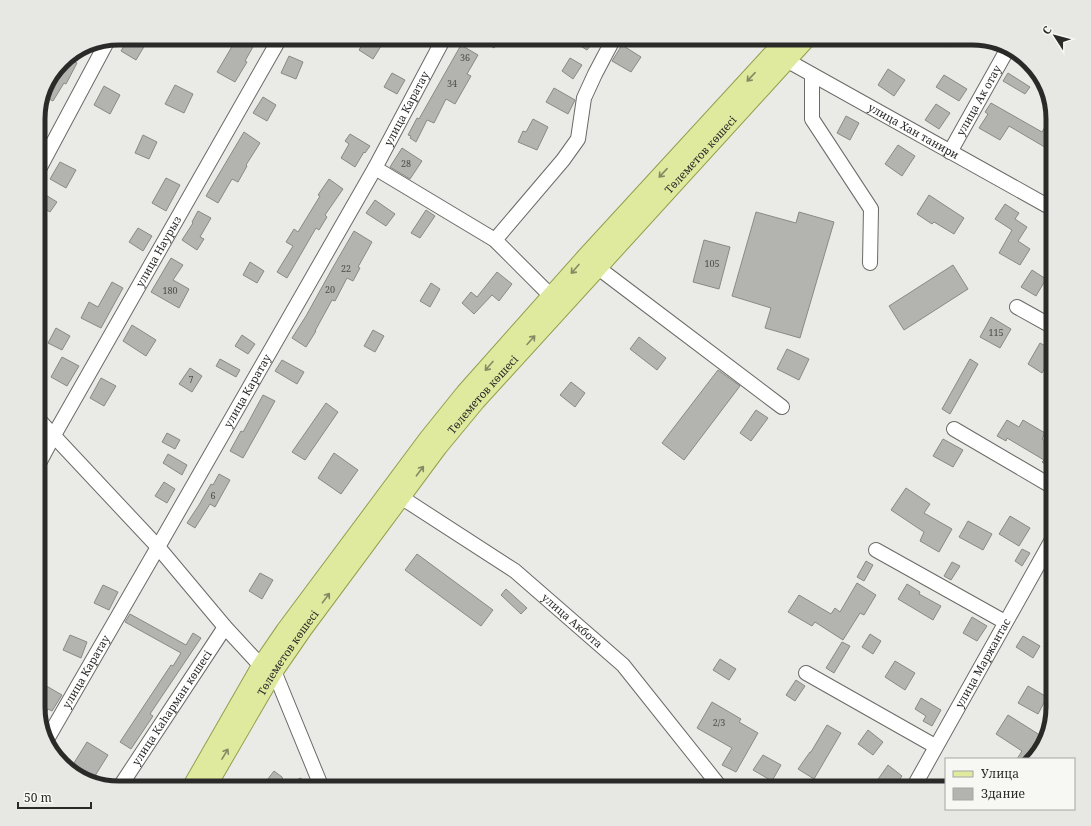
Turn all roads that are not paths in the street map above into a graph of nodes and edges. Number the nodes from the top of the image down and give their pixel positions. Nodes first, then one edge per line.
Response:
1 (276, 45) edge
2 (440, 45) edge
3 (610, 45) edge
4 (784, 45) edge
5 (797, 45) edge
6 (104, 47) edge
7 (1005, 53) edge
8 (780, 57) junction
9 (812, 75) junction
10 (950, 152) junction
11 (45, 158) edge
12 (375, 168) junction
13 (1046, 205) edge
14 (495, 240) junction
15 (870, 263) dead end
16 (597, 267) junction
17 (551, 296) junction
18 (1017, 307) dead end
19 (1046, 323) edge
20 (782, 407) dead end
21 (45, 426) edge
22 (954, 429) dead end
23 (54, 435) junction
24 (45, 452) edge
25 (1046, 483) edge
26 (395, 493) junction
27 (158, 547) junction
28 (876, 550) dead end
29 (1046, 550) edge
30 (1005, 622) junction
31 (225, 627) junction
32 (268, 669) junction
33 (806, 673) dead end
34 (50, 734) edge
35 (936, 746) junction
36 (124, 781) edge
37 (196, 781) edge
38 (210, 781) edge
39 (319, 781) edge
40 (715, 781) edge
41 (917, 781) edge

1 - 23 street, улица Наурыз
2 - 12 street, улица Каратау
3 - 14 street
4 - 8 main road, Төлеметов көшесі
5 - 8 main road, Төлеметов көшесі
6 - 11 street
7 - 10 street, улица Ак отау
8 - 9 street, улица Хан танири
8 - 16 main road, Төлеметов көшесі
8 -> 17 main road, Төлеметов көшесі
9 - 10 street, улица Хан танири
9 - 15 street
10 - 13 street, улица Хан танири
12 - 14 street
12 - 27 street, улица Каратау
14 - 17 street
16 - 20 street
26 -> 16 main road, Төлеметов көшесі
17 -> 26 main road, Төлеметов көшесі
18 - 19 street
21 - 23 street
22 - 25 street
23 - 24 street, улица Наурыз
23 - 27 street
26 - 32 main road, Төлеметов көшесі
26 - 40 street, улица Акбота
27 - 31 street
27 - 34 street, улица Каратау
28 - 30 street
29 - 30 street, улица Маржантас
30 - 35 street, улица Маржантас
31 - 32 street
31 - 36 street, улица Каһарман көшесі
32 - 37 main road, Төлеметов көшесі
38 -> 32 main road, Төлеметов көшесі
32 - 39 street
33 - 35 street
35 - 41 street, улица Маржантас

